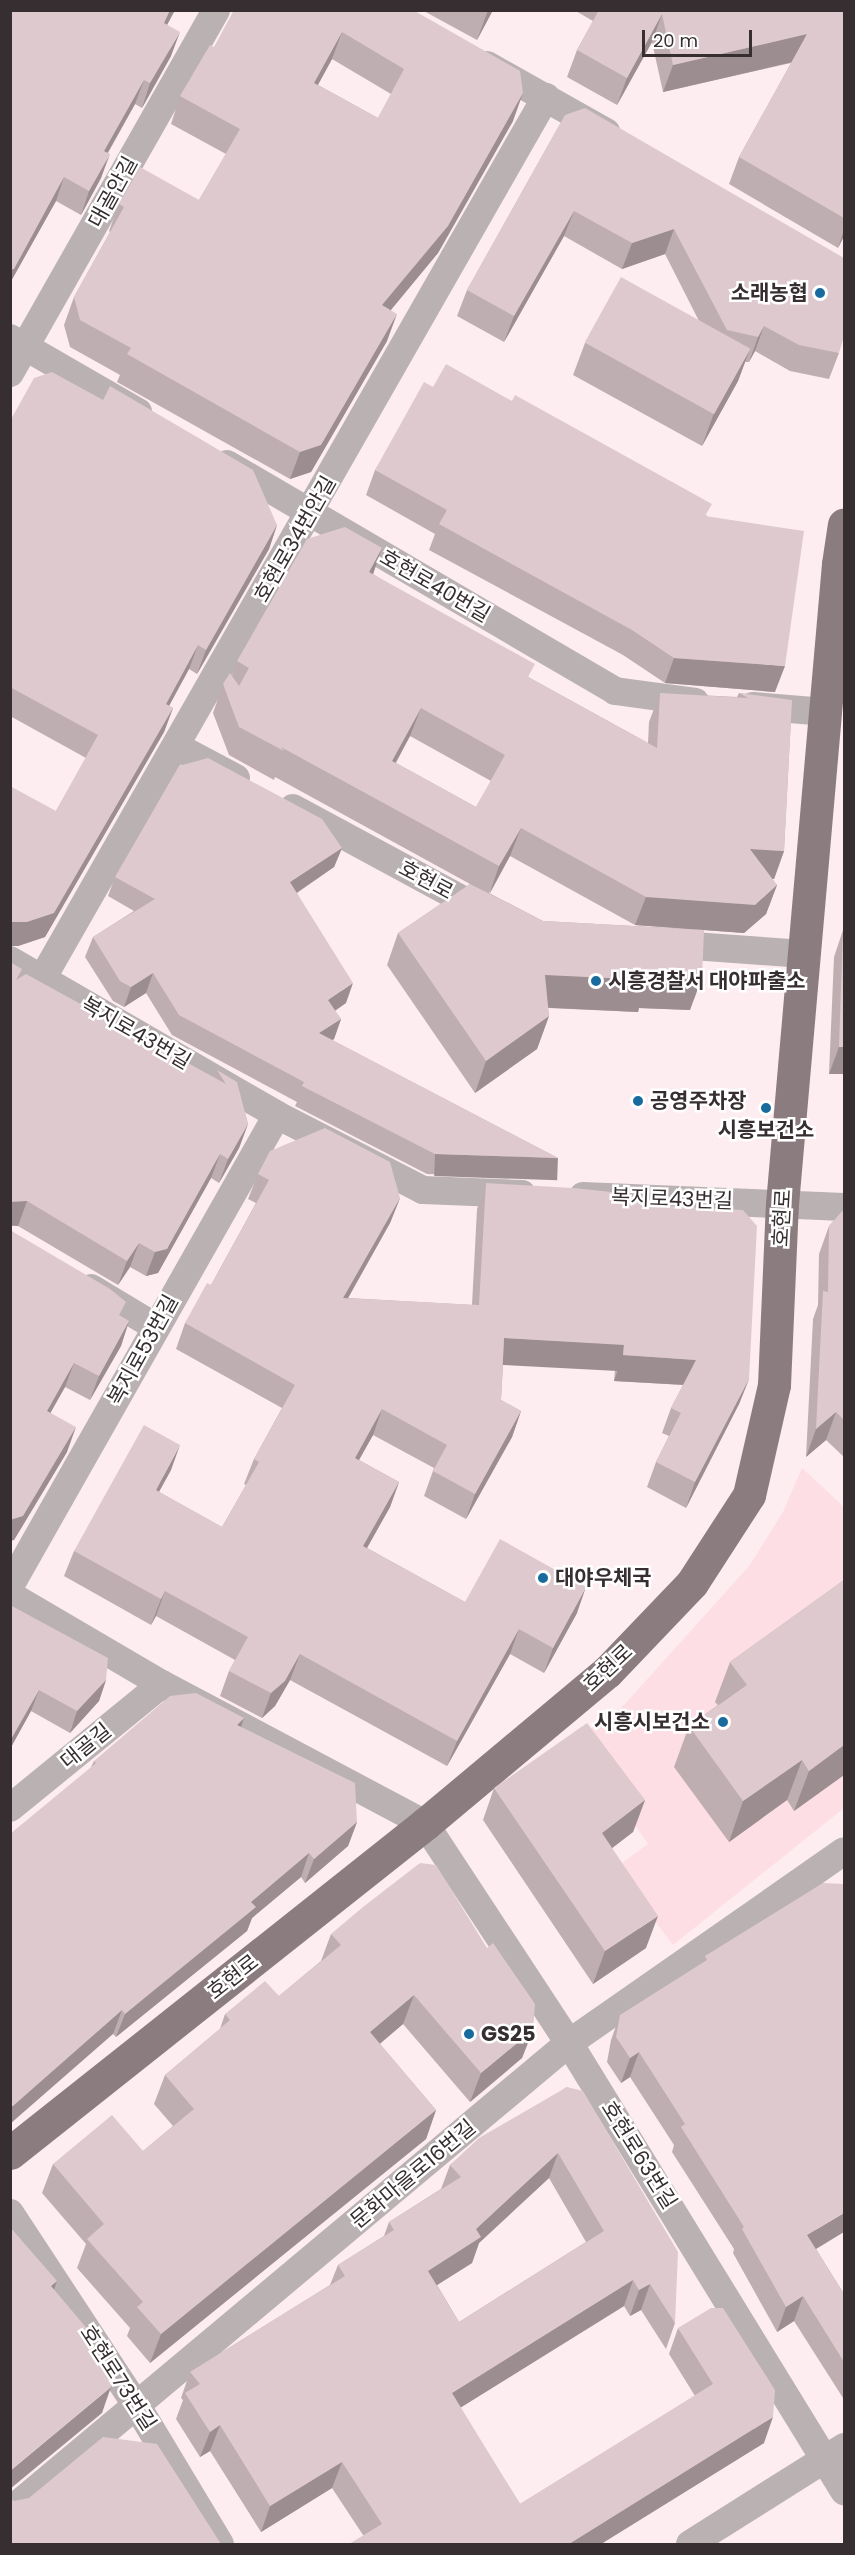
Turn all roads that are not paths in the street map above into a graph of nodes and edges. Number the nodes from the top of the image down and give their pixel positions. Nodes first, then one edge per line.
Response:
1 (216, 10) edge
2 (466, 54) edge
3 (546, 97) junction
4 (628, 145) edge
5 (18, 342) edge
6 (10, 373) edge
7 (158, 424) edge
8 (199, 448) edge
9 (310, 513) junction
10 (844, 524) edge
11 (826, 712) junction
12 (176, 746) junction
13 (506, 923) edge
14 (642, 942) edge
15 (804, 954) junction
16 (10, 960) edge
17 (42, 979) junction
18 (277, 1115) junction
19 (782, 1204) junction
20 (844, 1207) edge
21 (69, 1275) edge
22 (156, 1327) junction
23 (10, 1586) edge
24 (10, 1595) edge
25 (162, 1684) junction
26 (10, 1808) edge
27 (425, 1824) junction
28 (841, 1864) edge
29 (569, 2043) junction
30 (10, 2153) edge
31 (10, 2213) edge
32 (137, 2406) junction
33 (835, 2453) edge
34 (844, 2491) edge
35 (10, 2511) edge
36 (220, 2544) edge
37 (690, 2544) edge

1 - 5 street, 대골안길
2 - 3 street
3 - 4 street
3 - 9 street, 호현로34번안길
5 - 6 street, 대골안길
5 - 7 street
8 - 9 street, 호현로40번길
9 - 11 street, 호현로40번길
9 - 12 street, 호현로34번안길
10 - 11 main road, 호현로
11 - 15 main road, 호현로
12 - 13 street, 호현로
12 - 17 street, 호현로34번안길
14 - 15 street
15 - 19 main road, 호현로
16 - 17 street, 복지로43번길
17 - 18 street, 복지로43번길
18 - 19 street, 복지로43번길
18 - 22 street, 복지로53번길
19 - 20 street, 복지로43번길
19 - 27 main road, 호현로
21 - 22 street
22 - 23 street, 복지로53번길
24 - 25 street
25 - 26 street, 대골길
25 - 27 street
27 - 29 street, 호현로63번길
27 - 30 main road, 호현로
28 - 29 street, 문화마을로16번길
29 - 32 street, 문화마을로16번길
29 - 33 street, 호현로63번길
31 - 32 street, 호현로73번길
32 - 35 street, 문화마을로16번길
32 - 36 street, 호현로73번길
33 - 34 street, 호현로63번길
33 - 37 street

